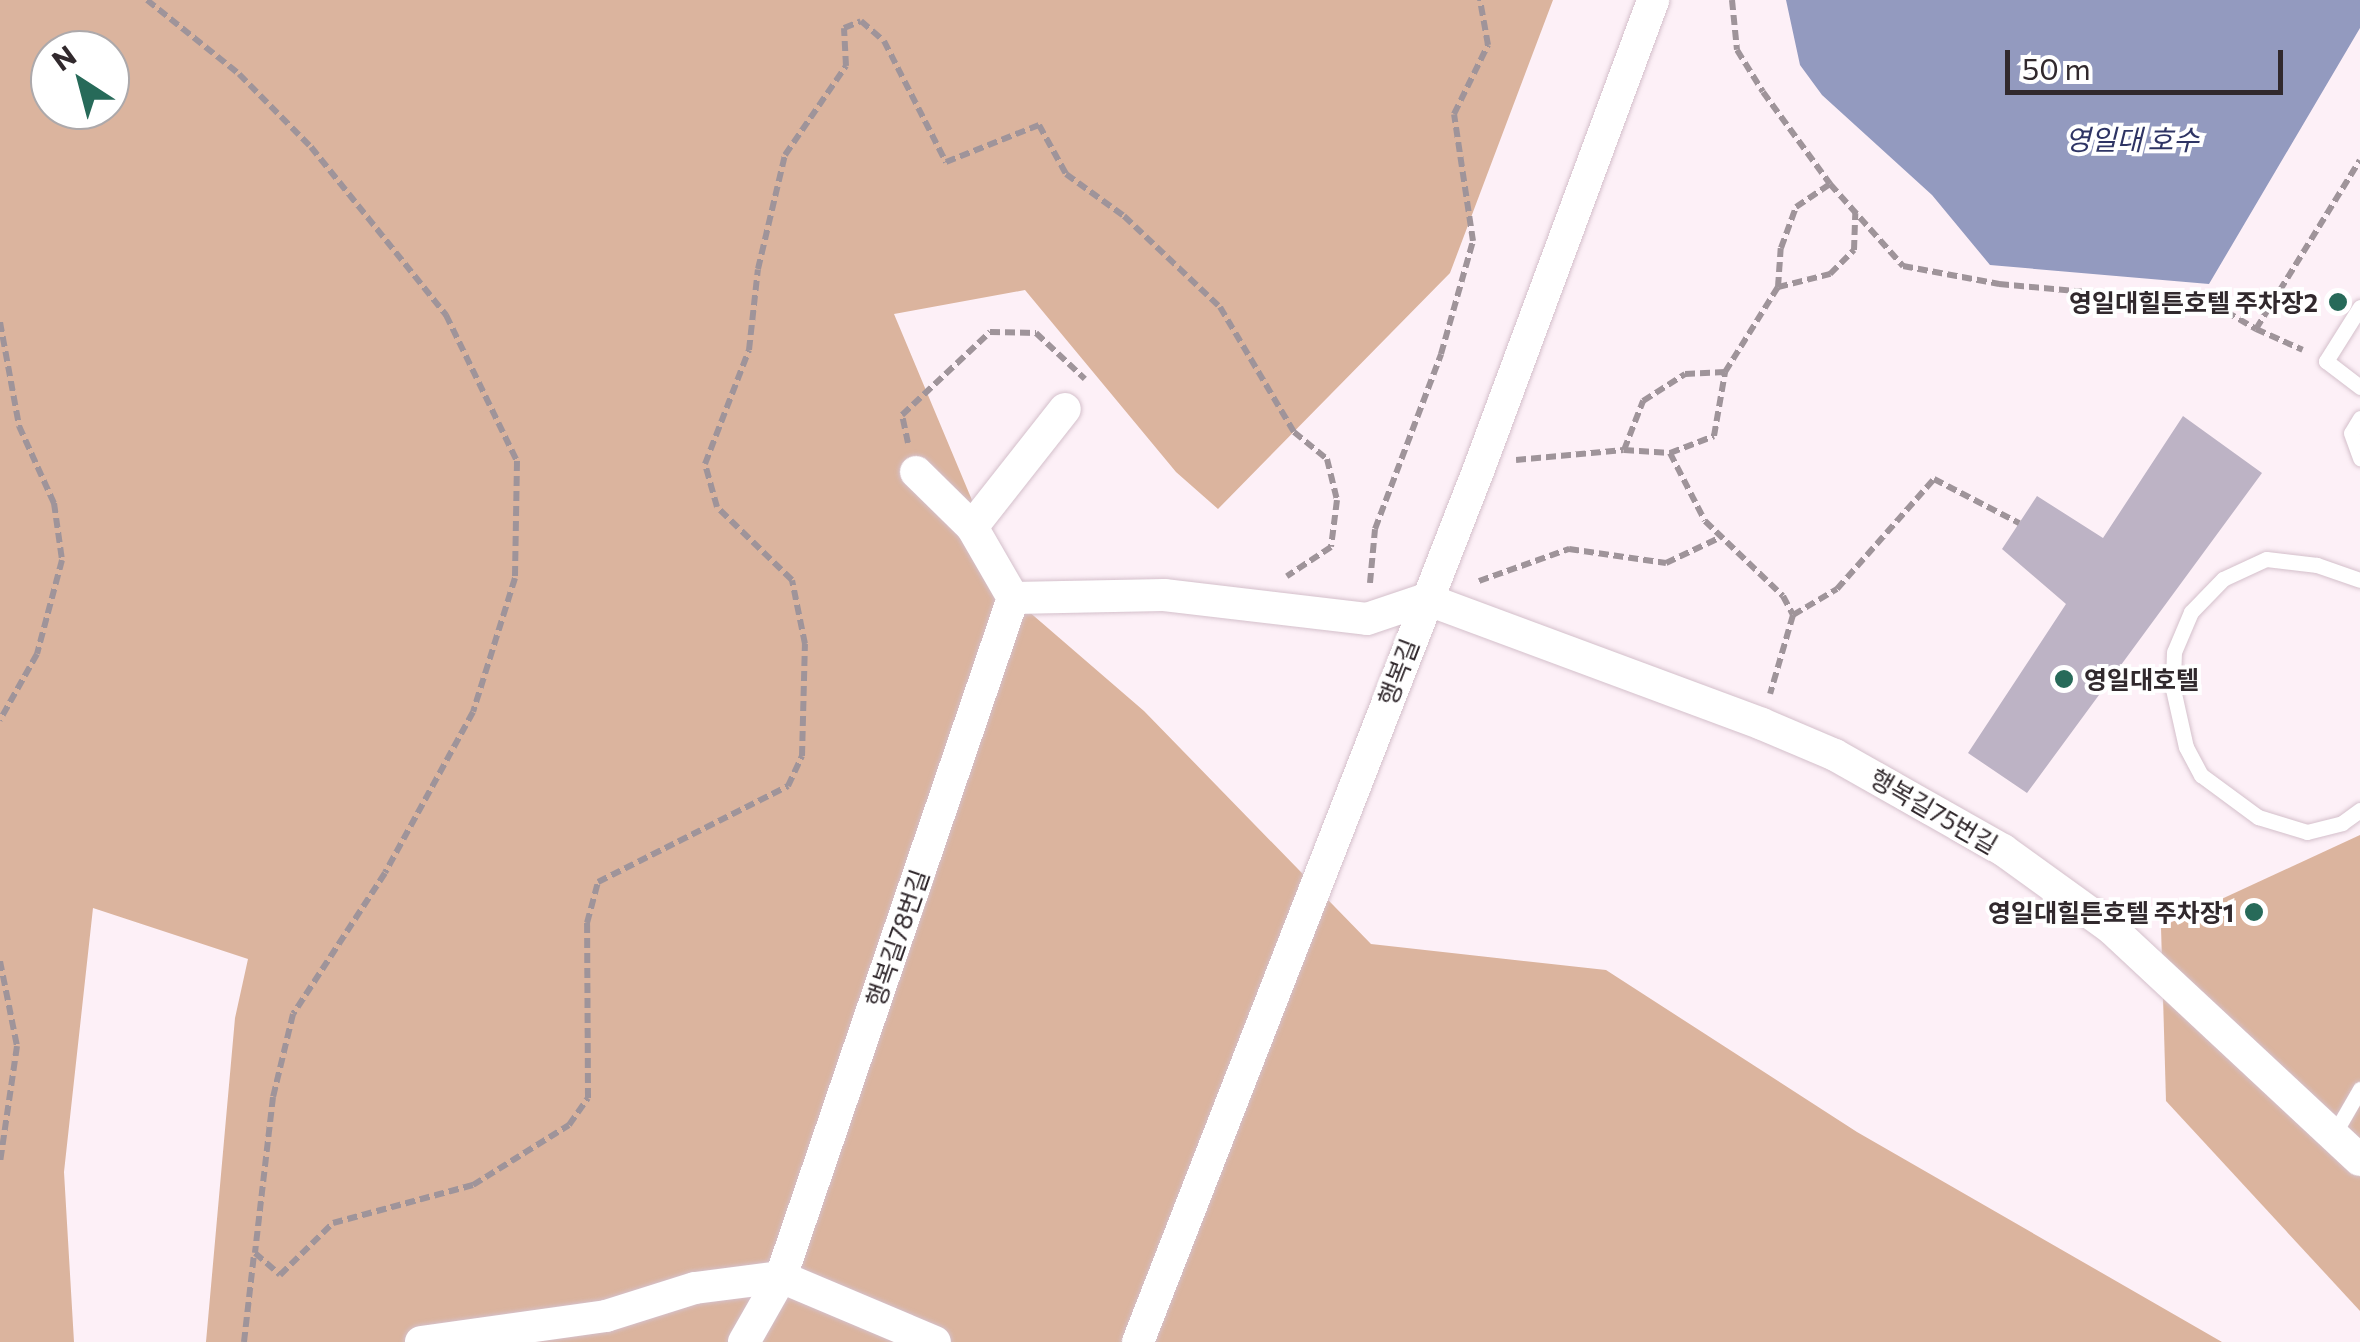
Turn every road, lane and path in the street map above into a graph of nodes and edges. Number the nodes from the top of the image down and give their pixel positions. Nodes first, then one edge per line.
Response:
1 (147, 0) edge
2 (1480, 0) edge
3 (1653, 0) edge
4 (1732, 0) edge
5 (2360, 160) edge
6 (1830, 184) junction
7 (1856, 212) junction
8 (1778, 287) junction
9 (2360, 307) edge
10 (0, 322) edge
11 (2256, 329) junction
12 (2326, 362) junction
13 (1725, 372) junction
14 (2360, 387) edge
15 (1065, 409) joint
16 (2360, 418) edge
17 (1624, 450) junction
18 (1670, 454) junction
19 (2360, 458) edge
20 (1480, 466) junction
21 (916, 472) joint
22 (2019, 523) dead end
23 (972, 527) junction
24 (1721, 537) junction
25 (2360, 580) edge
26 (1013, 598) junction
27 (1426, 600) junction
28 (1244, 604) junction
29 (1793, 615) junction
30 (1367, 619) junction
31 (0, 720) edge
32 (1762, 724) junction
33 (2360, 810) edge
34 (0, 961) edge
35 (2360, 1089) edge
36 (2334, 1134) junction
37 (2360, 1160) edge
38 (0, 1162) edge
39 (254, 1253) junction
40 (781, 1278) junction
41 (244, 1342) edge
42 (420, 1342) edge
43 (744, 1342) edge
44 (935, 1342) edge
45 (1138, 1342) edge

1 - 39 path
2 - 30 path
3 - 20 street, 행복길
4 - 6 path
5 - 11 path
6 - 7 path
6 - 8 path
7 - 8 path
7 - 11 path
8 - 13 path
9 - 12 lane
10 - 31 path
11 - 12 path
12 - 14 lane
13 - 17 path
13 - 18 path
15 - 21 path
15 - 23 street
16 - 19 lane
17 - 18 path
17 - 20 path
18 - 24 path
20 - 27 street, 행복길
21 - 23 street
22 - 29 path
23 - 26 street
24 - 27 path
24 - 29 path
25 - 33 lane
26 - 28 street
26 - 40 street, 행복길78번길
27 - 30 street
27 - 32 street, 행복길75번길
27 - 45 street, 행복길
28 - 30 street
28 - 39 path
29 - 32 path
32 - 36 street, 행복길75번길
34 - 38 path
35 - 36 lane
36 - 37 street, 행복길75번길
39 - 41 path
40 - 42 street
40 - 43 street, 행복길78번길
40 - 44 street

